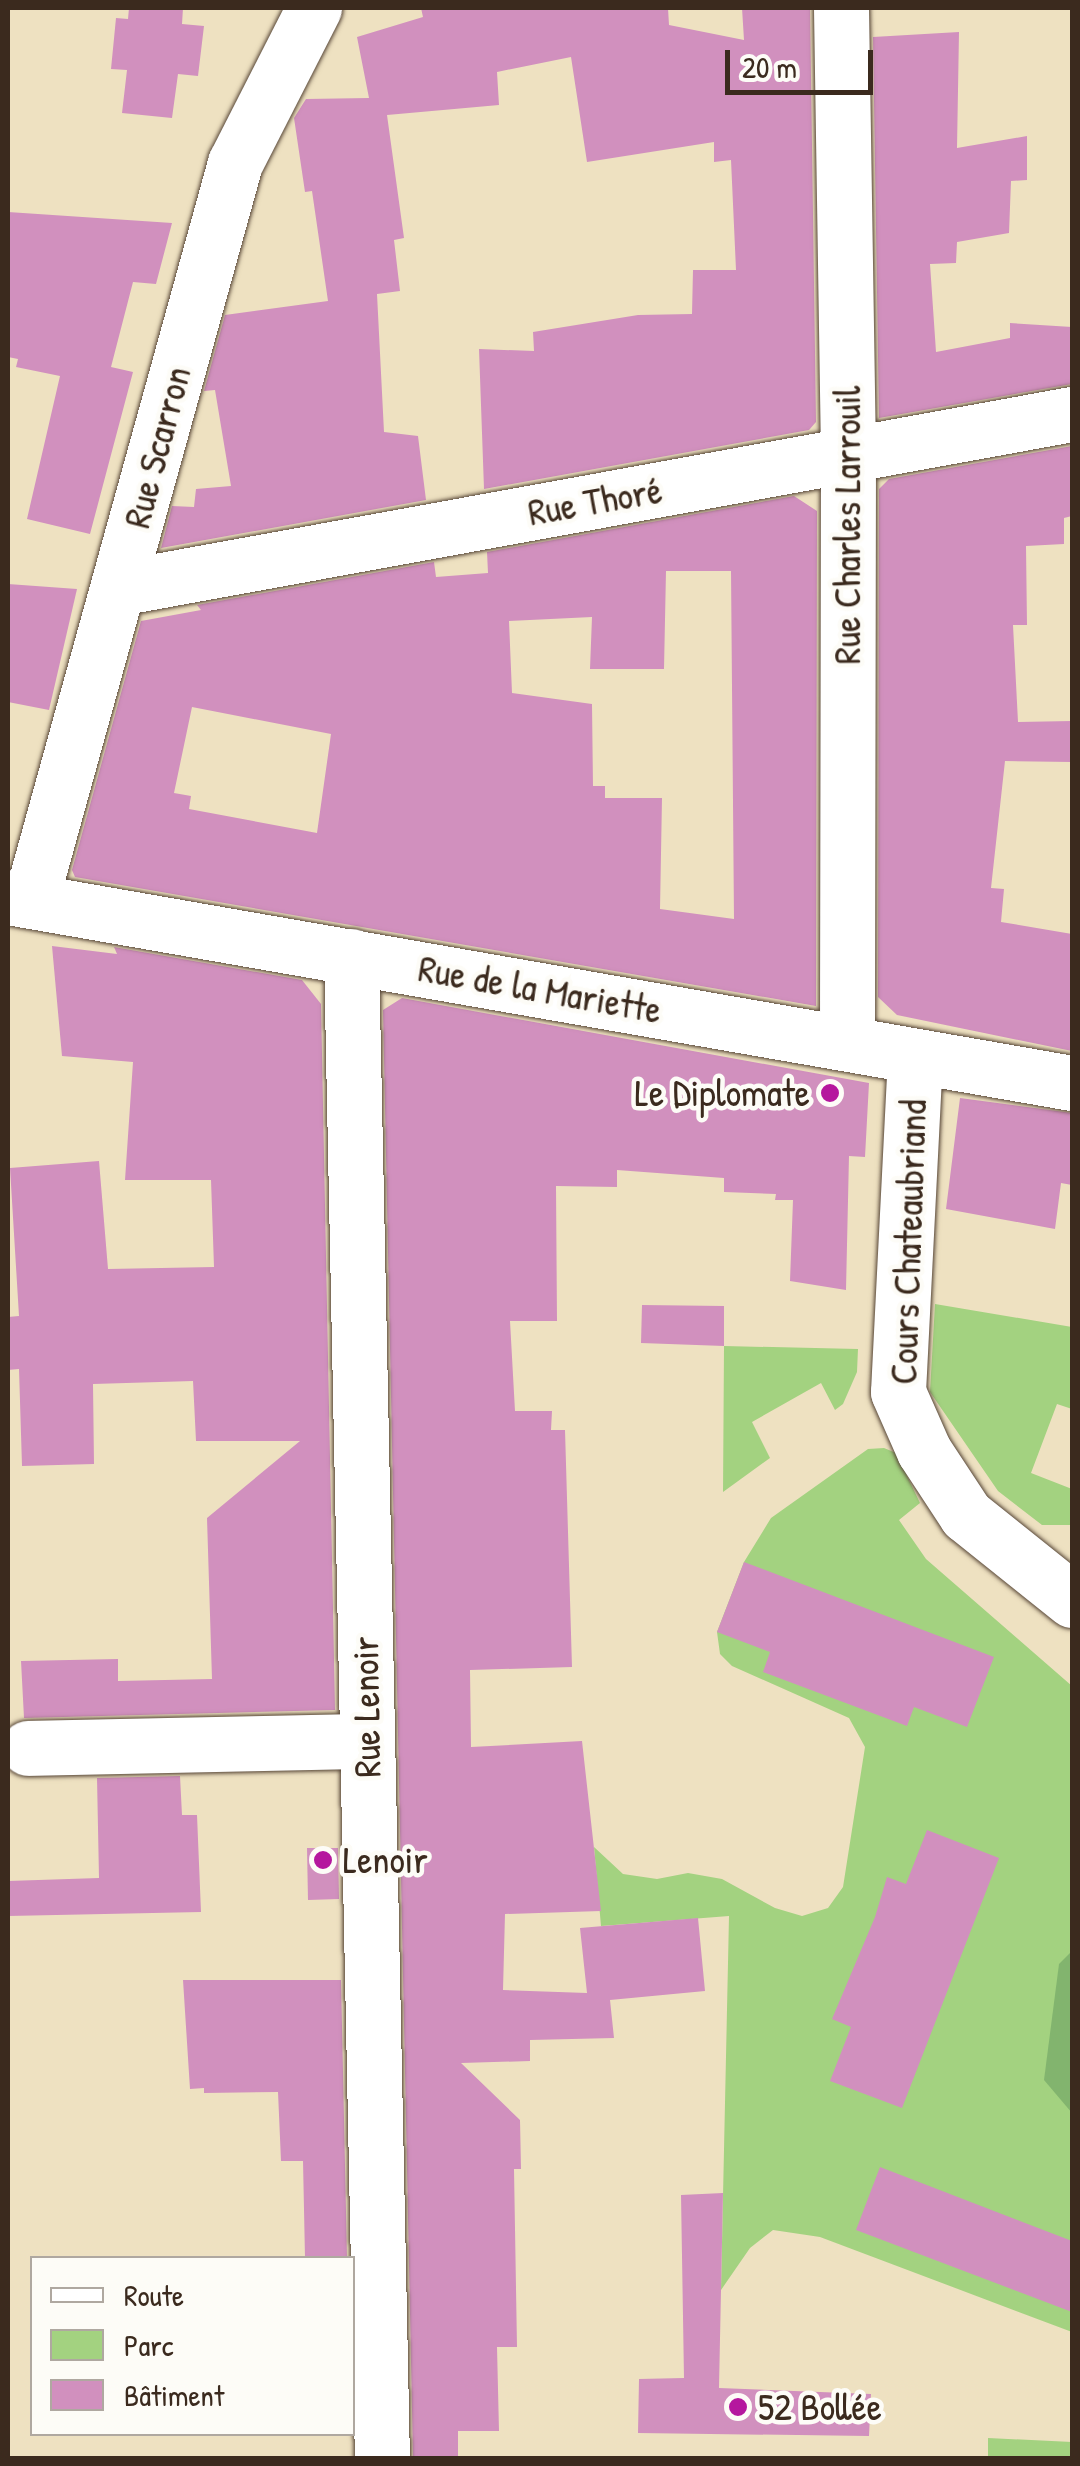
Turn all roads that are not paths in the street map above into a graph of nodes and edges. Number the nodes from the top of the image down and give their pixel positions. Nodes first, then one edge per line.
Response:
1 (314, 8) edge
2 (841, 8) edge
3 (1072, 414) edge
4 (848, 454) junction
5 (118, 588) junction
6 (19, 898) edge
7 (351, 956) junction
8 (847, 1044) junction
9 (915, 1056) junction
10 (1072, 1083) edge
11 (1072, 1600) edge
12 (367, 1742) junction
13 (28, 1748) dead end
14 (382, 2458) edge

1 - 5 street, Rue Scarron
2 - 4 street, Rue Charles Larrouil
3 - 4 street, Rue Thoré
4 - 5 street, Rue Thoré
4 - 8 street, Rue Charles Larrouil
5 - 6 street, Rue Scarron
6 - 7 street, Rue de la Mariette
7 - 8 street, Rue de la Mariette
7 - 12 street, Rue Lenoir
8 - 9 street, Rue de la Mariette
9 - 10 street, Rue de la Mariette
9 - 11 street, Cours Chateaubriand
12 - 13 street
12 - 14 street, Rue Lenoir

